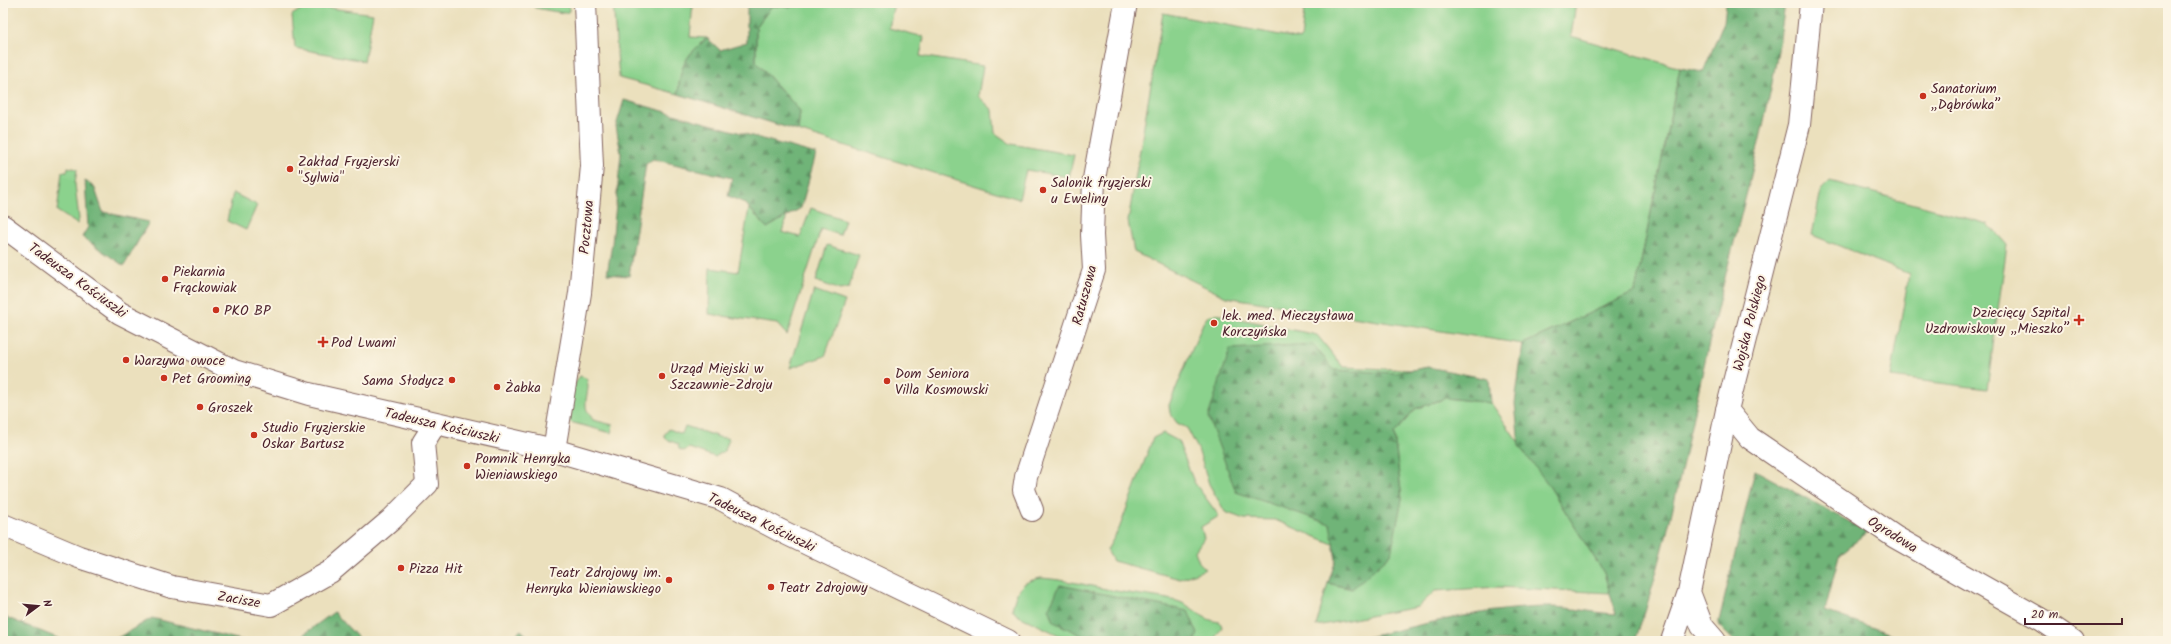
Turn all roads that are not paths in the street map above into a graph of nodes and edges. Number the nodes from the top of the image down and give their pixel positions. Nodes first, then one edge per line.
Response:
1 (585, 3) edge
2 (1126, 3) edge
3 (1811, 3) edge
4 (3, 226) edge
5 (1727, 410) junction
6 (435, 424) junction
7 (554, 450) junction
8 (1032, 510) dead end
9 (3, 525) edge
10 (1689, 592) junction
11 (1008, 641) edge
12 (1672, 641) edge
13 (1715, 641) edge
14 (2073, 641) edge

1 - 7 street, Pocztowa
2 - 8 street, Ratuszowa
3 - 5 street, Wojska Polskiego
4 - 6 street, Tadeusza Kościuszki
5 - 10 street, Wojska Polskiego
5 - 14 street, Ogrodowa
6 - 7 street, Tadeusza Kościuszki
6 - 9 street, Zacisze
7 - 11 street, Tadeusza Kościuszki
10 - 12 street, Wojska Polskiego
10 - 13 street

